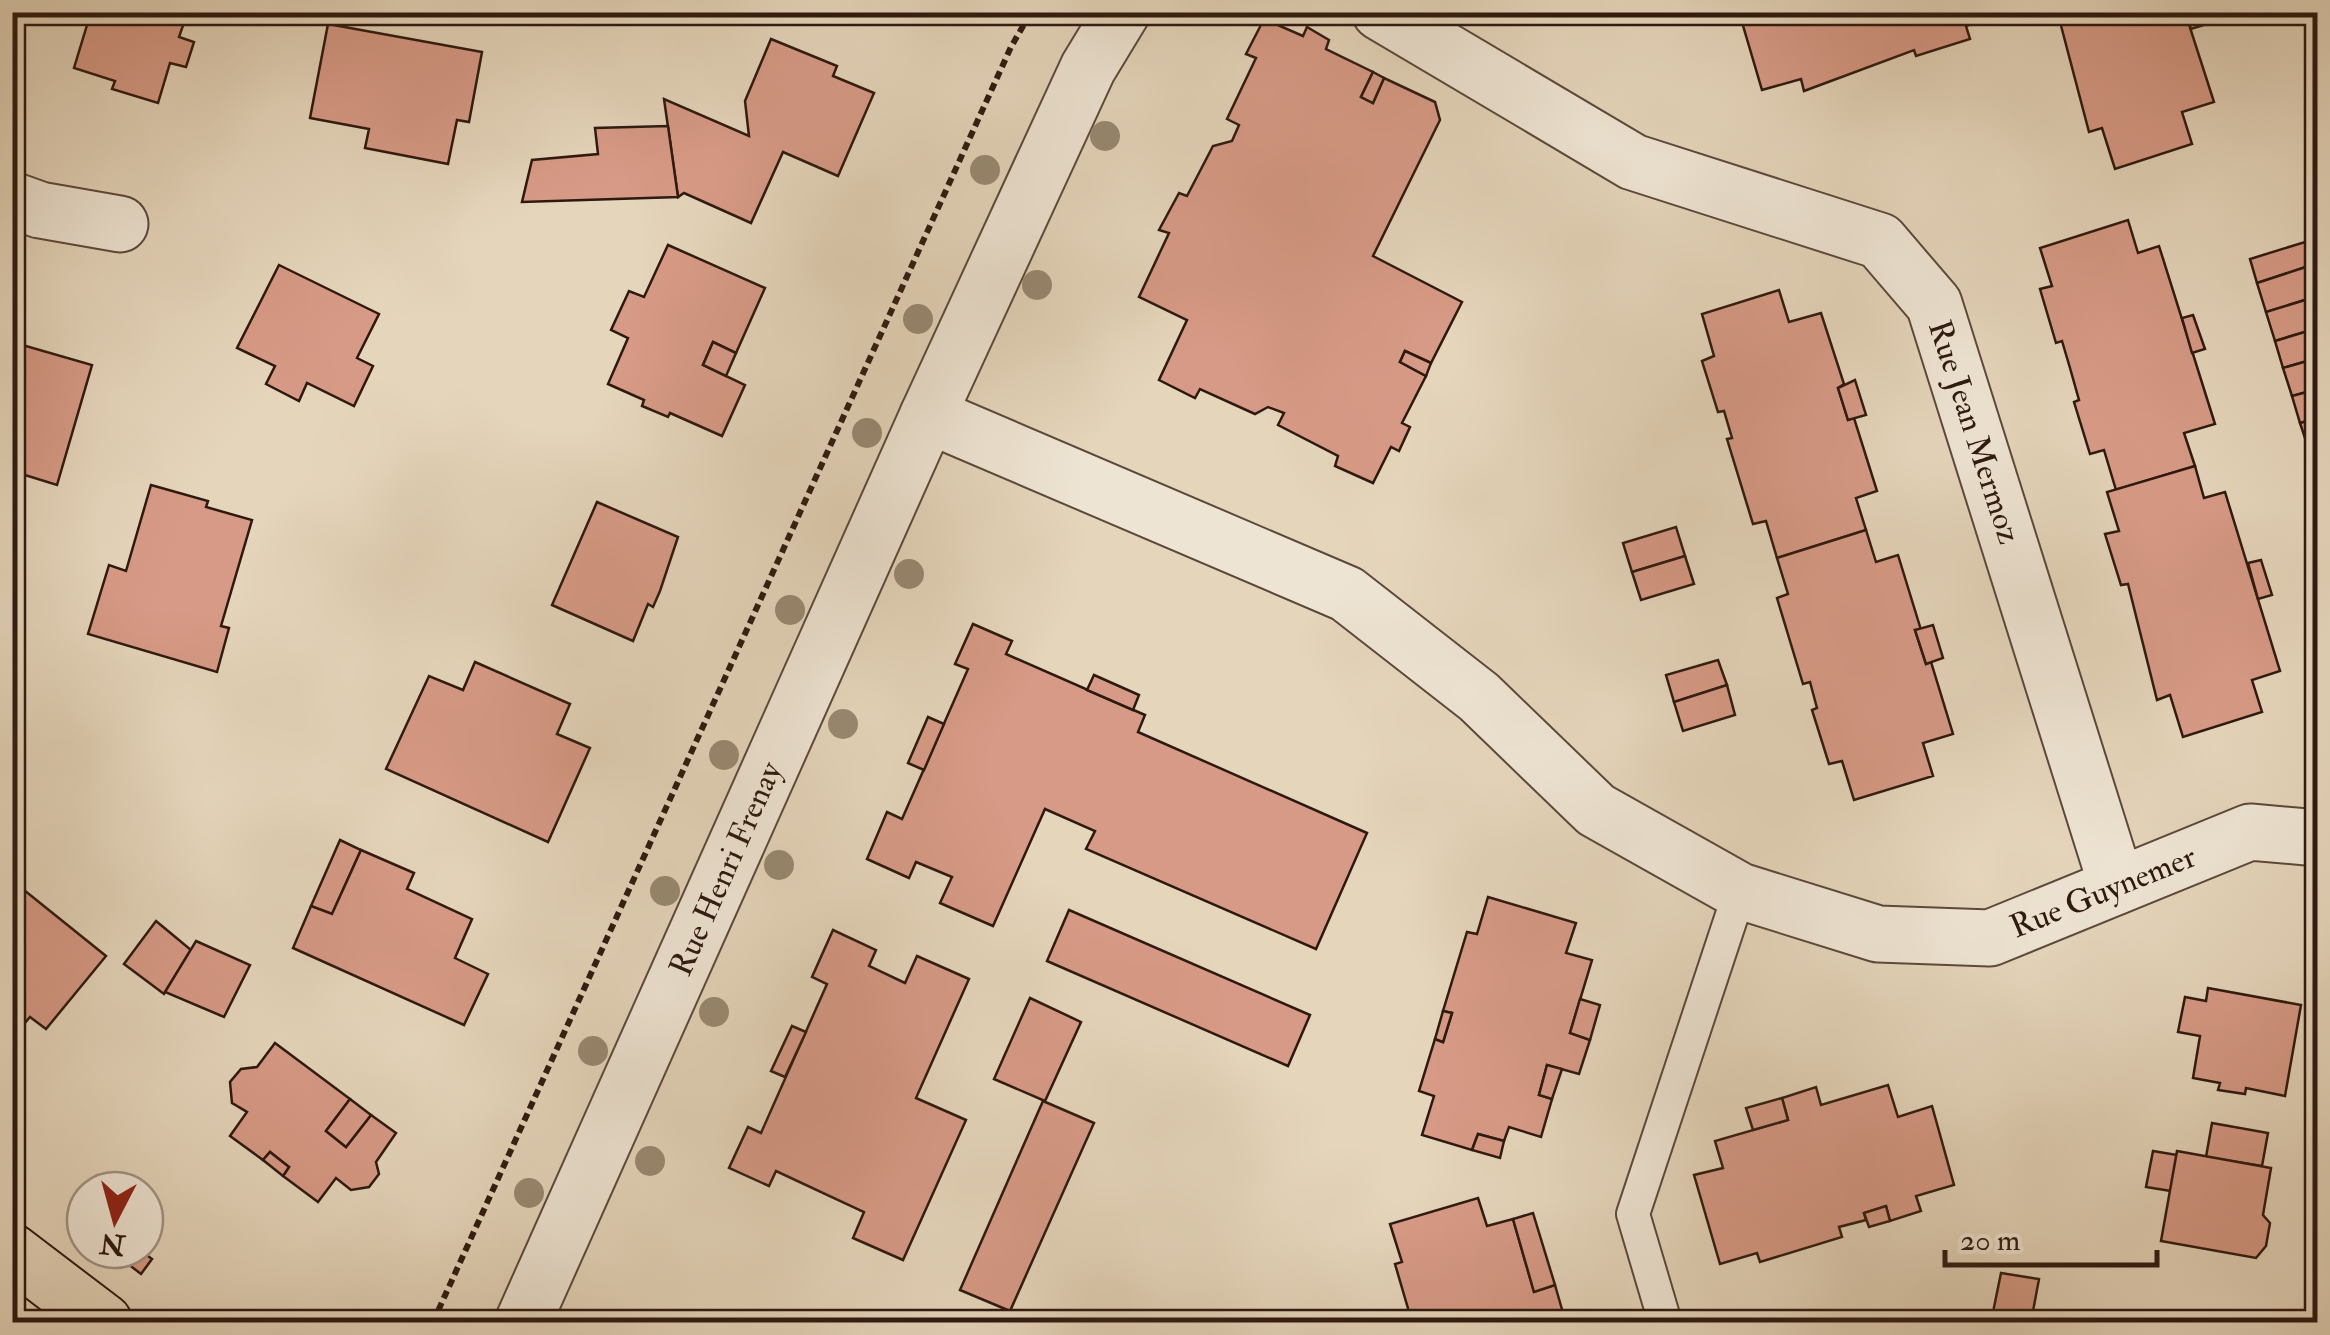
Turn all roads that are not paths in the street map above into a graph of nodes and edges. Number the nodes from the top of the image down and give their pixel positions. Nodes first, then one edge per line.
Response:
1 (1122, 12) edge
2 (1380, 12) edge
3 (12, 200) edge
4 (120, 224) dead end
5 (928, 415) junction
6 (2318, 838) edge
7 (2118, 886) junction
8 (1740, 891) junction
9 (12, 1252) edge
10 (104, 1322) edge
11 (522, 1322) edge
12 (1665, 1322) edge

1 - 5 street, Rue Henri Frenay
2 - 7 street, Rue Jean Mermoz
3 - 4 street
5 - 8 street, Rue Guynemer
5 - 11 street, Rue Henri Frenay
6 - 7 street, Rue Guynemer
7 - 8 street, Rue Guynemer
8 - 12 lane
9 - 10 main road

